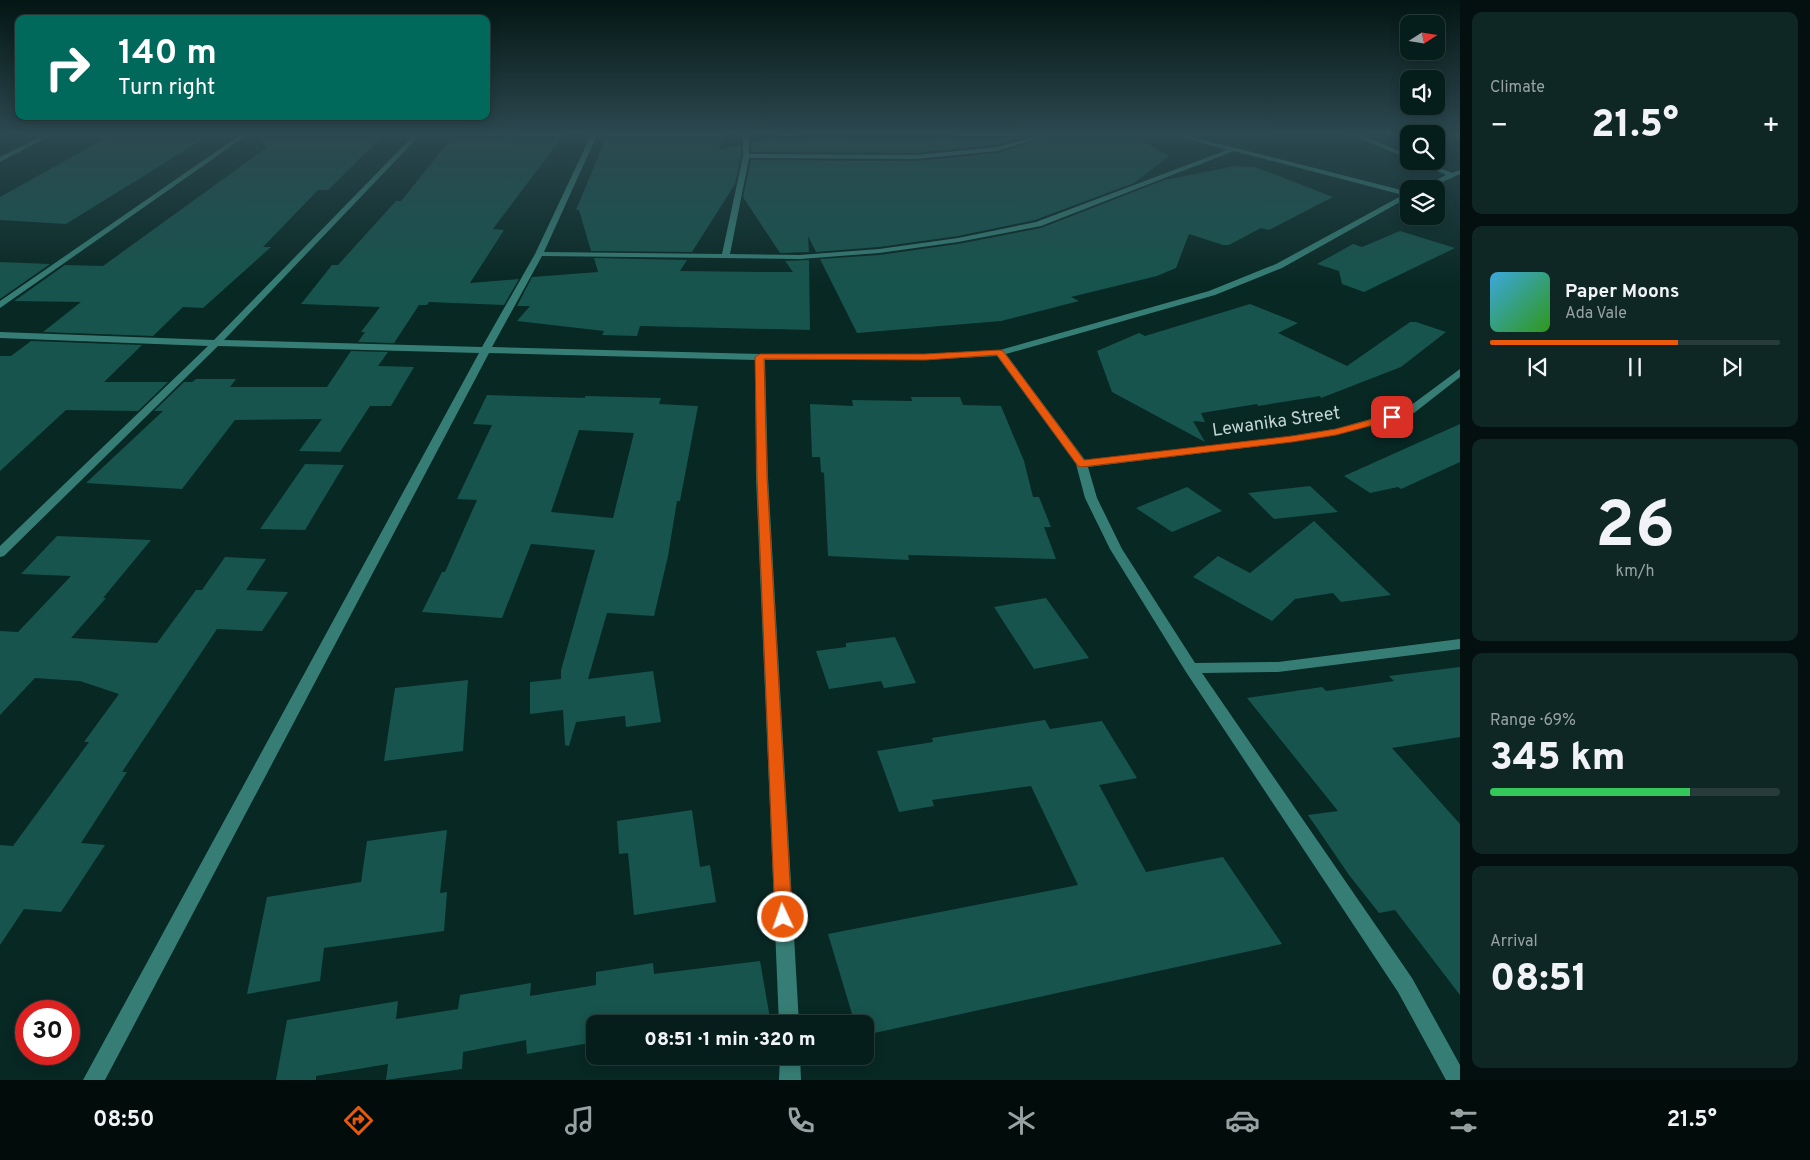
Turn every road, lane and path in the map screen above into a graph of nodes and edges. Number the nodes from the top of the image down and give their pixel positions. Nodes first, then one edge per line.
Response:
1 (175, 183) edge
2 (370, 183) edge
3 (572, 183) edge
4 (741, 183) edge
5 (1144, 183) edge
6 (1366, 183) edge
7 (1400, 192) edge
8 (1400, 199) edge
9 (539, 254) junction
10 (726, 256) junction
11 (0, 305) edge
12 (0, 335) edge
13 (216, 343) junction
14 (486, 349) junction
15 (1000, 353) junction
16 (760, 357) junction
17 (1460, 372) edge
18 (1082, 464) junction
19 (0, 553) edge
20 (1460, 644) edge
21 (1191, 668) junction
22 (789, 1015) edge
23 (790, 1065) edge
24 (94, 1080) edge
25 (790, 1080) edge
26 (1457, 1080) edge

1 - 11 street
2 - 13 street
3 - 9 street
4 - 10 street
5 - 10 street
6 - 7 street
8 - 15 street
9 - 10 street
9 - 14 street
12 - 13 street
13 - 14 street
13 - 19 street
14 - 16 street
14 - 24 street
15 - 16 street
15 - 18 street
16 - 22 street
17 - 18 street, Lewanika Street
18 - 21 street
20 - 21 street
21 - 26 street
23 - 25 street

